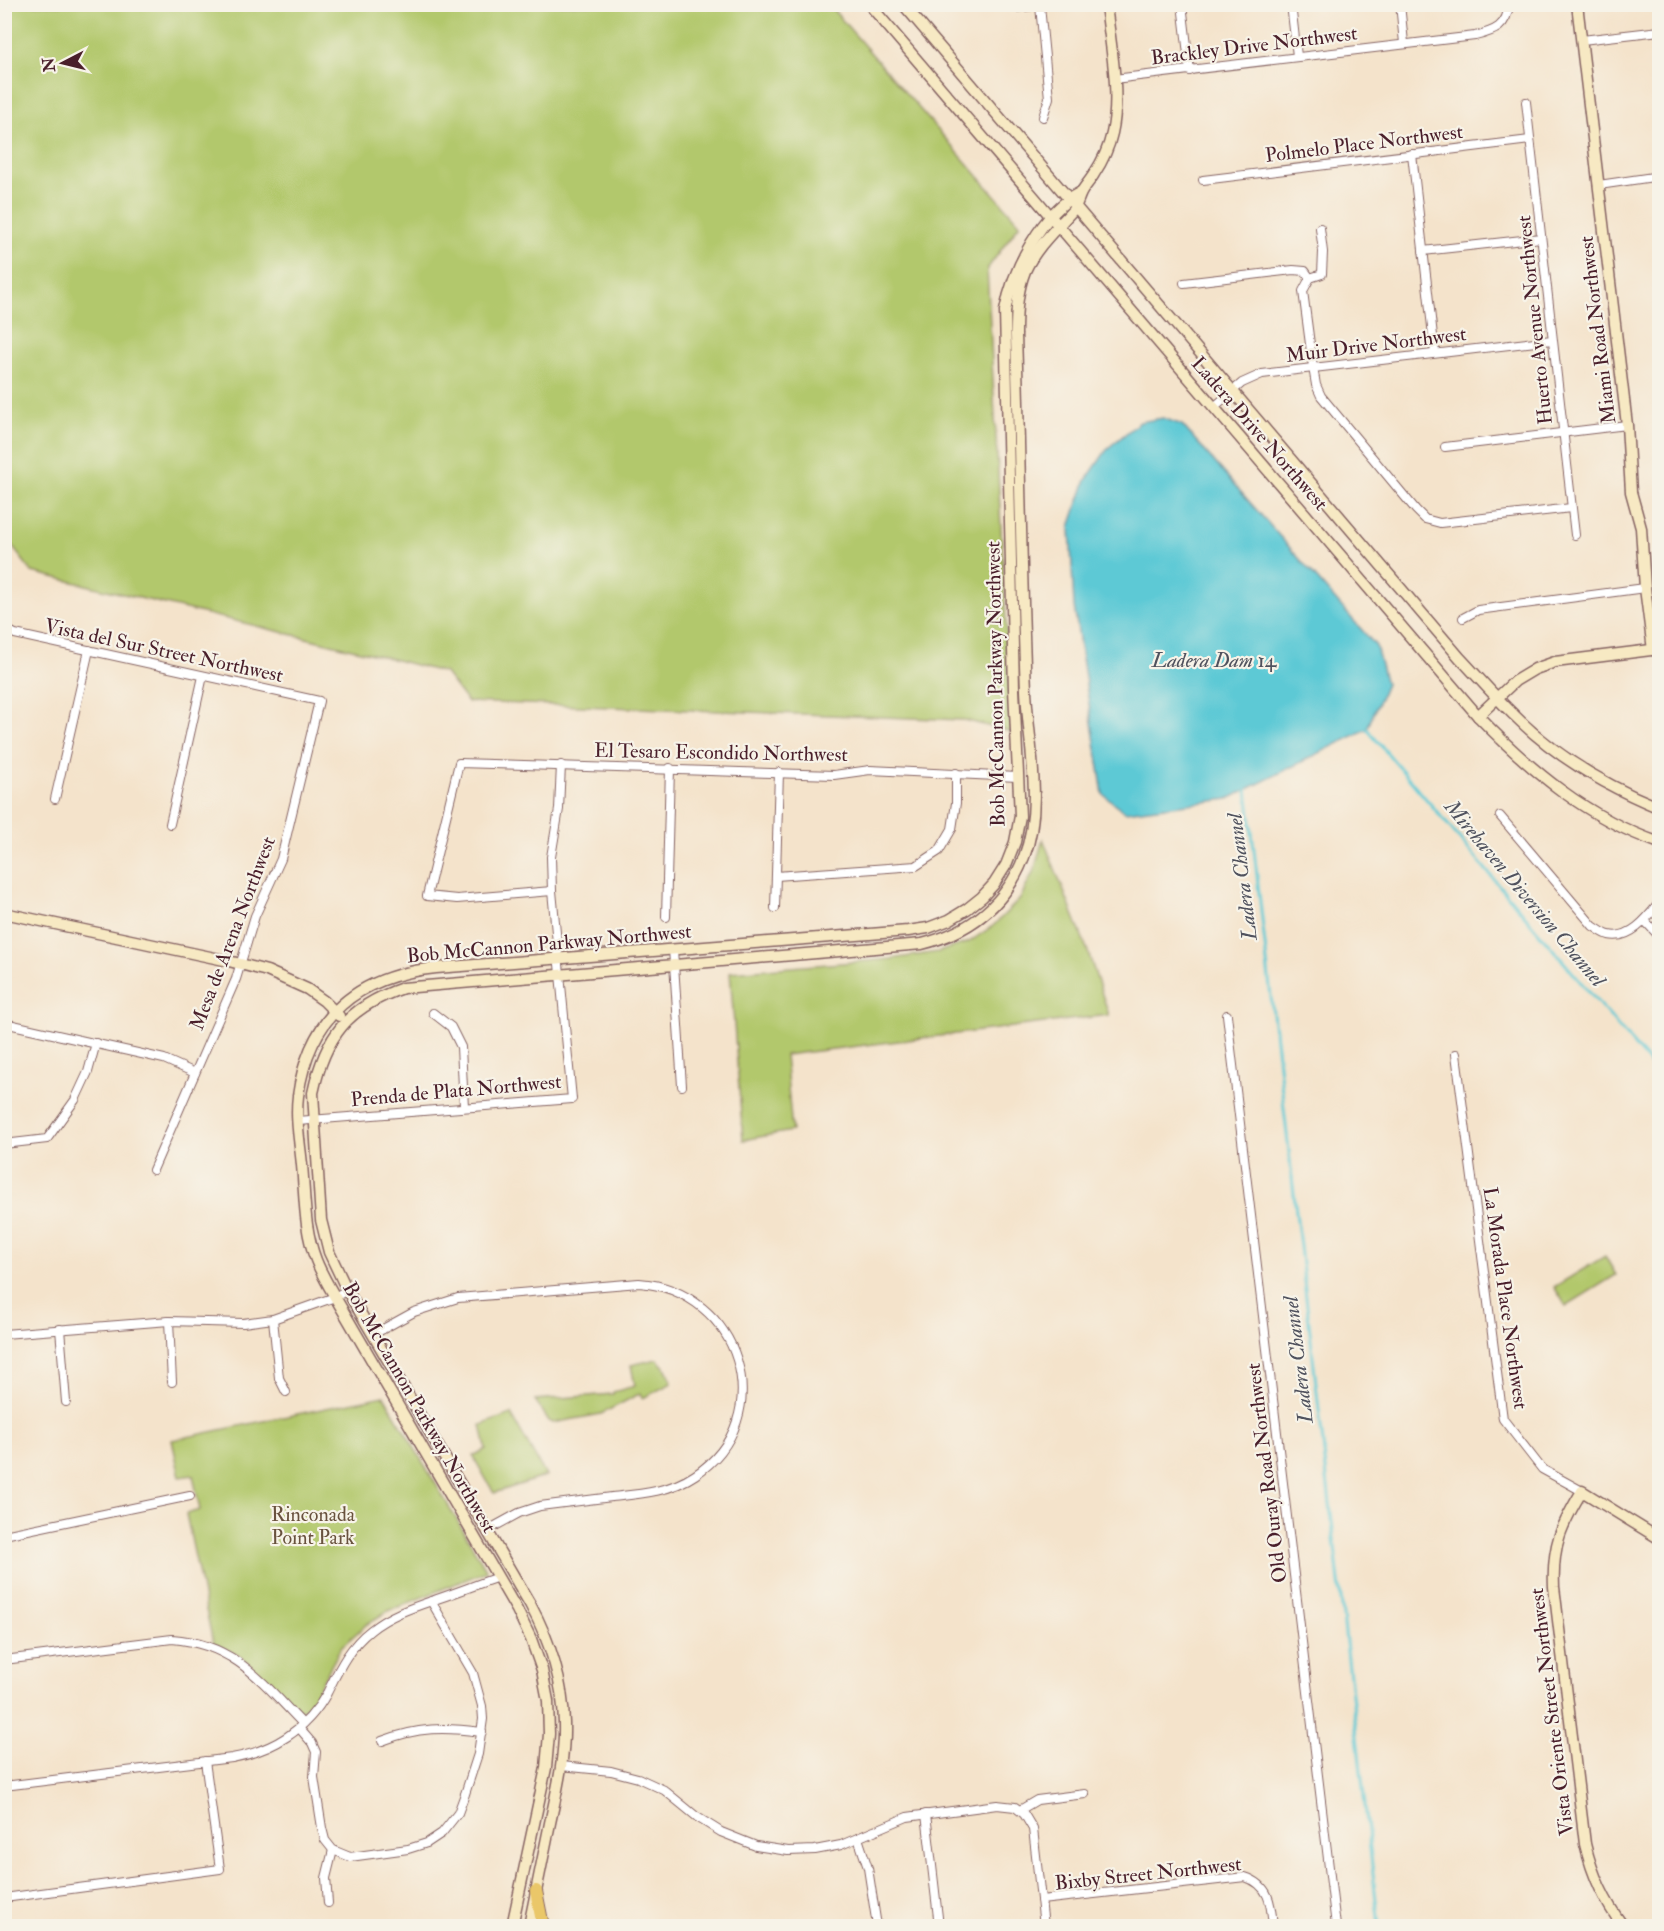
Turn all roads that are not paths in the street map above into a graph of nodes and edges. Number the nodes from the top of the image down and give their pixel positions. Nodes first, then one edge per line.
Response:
1 (868, 4) edge
2 (903, 4) edge
3 (1054, 4) edge
4 (1106, 4) edge
5 (1182, 4) edge
6 (1291, 4) edge
7 (1400, 4) edge
8 (1509, 4) edge
9 (1577, 4) edge
10 (1040, 6) junction
11 (1012, 8) dead end
12 (1659, 31) edge
13 (1581, 40) junction
14 (1404, 43) junction
15 (1297, 56) junction
16 (1190, 71) junction
17 (1114, 79) junction
18 (1526, 102) dead end
19 (1043, 117) dead end
20 (1530, 140) junction
21 (1412, 154) junction
22 (1659, 176) edge
23 (1203, 180) dead end
24 (1599, 185) junction
25 (1072, 203) junction
26 (1054, 222) junction
27 (1320, 228) dead end
28 (1541, 238) junction
29 (1423, 251) junction
30 (1310, 278) junction
31 (1184, 283) dead end
32 (1552, 340) junction
33 (1435, 353) junction
34 (1313, 368) junction
35 (1233, 391) junction
36 (1214, 407) junction
37 (1627, 425) junction
38 (1563, 433) junction
39 (1445, 447) dead end
40 (1571, 508) junction
41 (1575, 535) dead end
42 (1646, 588) junction
43 (1463, 618) dead end
44 (4, 628) edge
45 (89, 650) junction
46 (1656, 650) edge
47 (203, 676) junction
48 (1497, 698) junction
49 (319, 701) joint
50 (1478, 716) junction
51 (561, 765) junction
52 (670, 768) junction
53 (779, 772) junction
54 (956, 773) junction
55 (1018, 777) junction
56 (55, 799) dead end
57 (1659, 808) edge
58 (1500, 816) dead end
59 (170, 824) dead end
60 (1659, 843) edge
61 (776, 876) junction
62 (552, 891) junction
63 (1659, 902) edge
64 (775, 908) dead end
65 (4, 913) edge
66 (666, 917) dead end
67 (1645, 921) junction
68 (1659, 937) edge
69 (674, 949) junction
70 (559, 958) junction
71 (241, 964) junction
72 (675, 966) junction
73 (561, 973) junction
74 (334, 1012) junction
75 (433, 1013) dead end
76 (1227, 1015) dead end
77 (345, 1022) junction
78 (4, 1023) edge
79 (96, 1043) junction
80 (1456, 1054) dead end
81 (195, 1072) junction
82 (682, 1086) dead end
83 (464, 1107) junction
84 (314, 1119) junction
85 (298, 1121) junction
86 (4, 1144) edge
87 (153, 1170) dead end
88 (347, 1290) junction
89 (335, 1297) junction
90 (273, 1319) junction
91 (169, 1321) junction
92 (60, 1329) junction
93 (4, 1334) edge
94 (374, 1334) junction
95 (361, 1342) junction
96 (172, 1382) dead end
97 (286, 1392) dead end
98 (66, 1402) dead end
99 (1582, 1491) junction
100 (190, 1496) dead end
101 (488, 1530) junction
102 (4, 1535) edge
103 (475, 1538) junction
104 (1659, 1539) edge
105 (511, 1569) junction
106 (498, 1577) junction
107 (431, 1601) junction
108 (4, 1660) edge
109 (301, 1726) junction
110 (482, 1732) junction
111 (382, 1741) dead end
112 (205, 1761) junction
113 (546, 1765) junction
114 (561, 1766) junction
115 (4, 1786) edge
116 (1084, 1794) dead end
117 (1020, 1810) junction
118 (926, 1814) junction
119 (858, 1838) junction
120 (333, 1850) junction
121 (536, 1891) junction
122 (4, 1898) edge
123 (1041, 1900) junction
124 (328, 1903) dead end
125 (512, 1926) edge
126 (529, 1926) edge
127 (543, 1926) edge
128 (877, 1926) edge
129 (939, 1926) edge
130 (1044, 1926) edge
131 (1274, 1926) edge
132 (1336, 1926) edge
133 (1623, 1926) edge

1 - 26 street, Ladera Drive Northwest
2 - 25 street, Ladera Drive Northwest
3 - 10 street
4 - 17 street
5 - 16 street
6 - 15 street
7 - 14 street
8 - 14 street, Brackley Drive Northwest
9 - 13 street, Miami Road Northwest
10 - 11 street
10 - 19 street
12 - 13 street
13 - 24 street, Miami Road Northwest
14 - 15 street, Brackley Drive Northwest
15 - 16 street, Brackley Drive Northwest
16 - 17 street, Brackley Drive Northwest
17 - 25 street
18 - 20 street, Huerto Avenue Northwest
20 - 21 street, Polmelo Place Northwest
20 - 28 street, Huerto Avenue Northwest
21 - 23 street, Polmelo Place Northwest
21 - 29 street
22 - 24 street
24 - 37 street, Miami Road Northwest
25 - 26 street
25 - 35 street, Ladera Drive Northwest
26 - 36 street, Ladera Drive Northwest
26 - 55 street, Bob McCannon Parkway Northwest
26 - 72 street, Bob McCannon Parkway Northwest
27 - 30 street
28 - 29 street
28 - 32 street, Huerto Avenue Northwest
29 - 33 street
30 - 31 street
30 - 34 street
32 - 33 street, Muir Drive Northwest
32 - 38 street, Huerto Avenue Northwest
33 - 34 street, Muir Drive Northwest
34 - 35 street, Muir Drive Northwest
34 - 40 street
35 - 36 street, Muir Drive Northwest
35 - 48 street, Ladera Drive Northwest
36 - 50 street, Ladera Drive Northwest
37 - 38 street
37 - 42 street, Miami Road Northwest
38 - 39 street
38 - 40 street, Huerto Avenue Northwest
40 - 41 street, Huerto Avenue Northwest
42 - 43 street
42 - 46 street, Miami Road Northwest
44 - 45 street, Vista del Sur Street Northwest
45 - 47 street, Vista del Sur Street Northwest
45 - 56 street
46 - 48 street
47 - 49 street, Vista del Sur Street Northwest
47 - 59 street
48 - 50 street
48 - 57 street, Ladera Drive Northwest
49 - 71 street, Mesa de Arena Northwest
50 - 60 street, Ladera Drive Northwest
51 - 52 street, El Tesaro Escondido Northwest
51 - 62 street, Prenda de Plata Northwest
51 - 62 street, El Tesaro Escondido Northwest
52 - 53 street, El Tesaro Escondido Northwest
52 - 66 street
53 - 54 street, El Tesaro Escondido Northwest
53 - 61 street
54 - 55 street, El Tesaro Escondido Northwest
54 - 61 street
55 - 69 street, Bob McCannon Parkway Northwest
58 - 67 street
61 - 64 street
62 - 70 street, Prenda de Plata Northwest
63 - 67 street
65 - 71 street
67 - 68 street
69 - 70 street, Bob McCannon Parkway Northwest
69 - 72 street
70 - 73 street, Prenda de Plata Northwest
70 - 74 street, Bob McCannon Parkway Northwest
71 - 74 street
71 - 81 street, Mesa de Arena Northwest
72 - 73 street, Bob McCannon Parkway Northwest
72 - 82 street
73 - 77 street, Bob McCannon Parkway Northwest
73 - 83 street, Prenda de Plata Northwest
74 - 77 street
74 - 85 street, Bob McCannon Parkway Northwest
75 - 83 street
76 - 132 street, Old Ouray Road Northwest
77 - 84 street, Bob McCannon Parkway Northwest
78 - 79 street
79 - 81 street
79 - 86 street
80 - 99 street, La Morada Place Northwest
81 - 87 street, Mesa de Arena Northwest
83 - 84 street, Prenda de Plata Northwest
84 - 85 street, Prenda de Plata Northwest
84 - 88 street, Bob McCannon Parkway Northwest
85 - 89 street, Bob McCannon Parkway Northwest
88 - 89 street
88 - 94 street, Bob McCannon Parkway Northwest
89 - 90 street
89 - 95 street, Bob McCannon Parkway Northwest
90 - 91 street
90 - 97 street
91 - 92 street
91 - 96 street
92 - 93 street
92 - 98 street
94 - 95 street
94 - 101 street, Bob McCannon Parkway Northwest
94 - 101 street
95 - 103 street, Bob McCannon Parkway Northwest
99 - 104 street, La Morada Place Northwest
99 - 133 street, Vista Oriente Street Northwest
100 - 102 street
101 - 103 street
101 - 105 street, Bob McCannon Parkway Northwest
103 - 106 street, Bob McCannon Parkway Northwest
105 - 106 street
105 - 114 street, Bob McCannon Parkway Northwest
106 - 107 street
106 - 113 street, Bob McCannon Parkway Northwest
107 - 109 street
107 - 110 street
108 - 109 street
109 - 112 street
109 - 120 street
110 - 111 street
110 - 120 street
112 - 115 street
112 - 122 street
113 - 114 street
113 - 125 street, Bob McCannon Parkway Northwest
114 - 119 street
114 - 121 street, Bob McCannon Parkway Northwest
116 - 117 street
117 - 118 street
117 - 123 street
118 - 119 street
118 - 129 street
119 - 128 street
120 - 124 street
121 - 126 street, Bob McCannon Parkway Northwest
121 - 127 main road
123 - 130 street
123 - 131 street, Bixby Street Northwest

